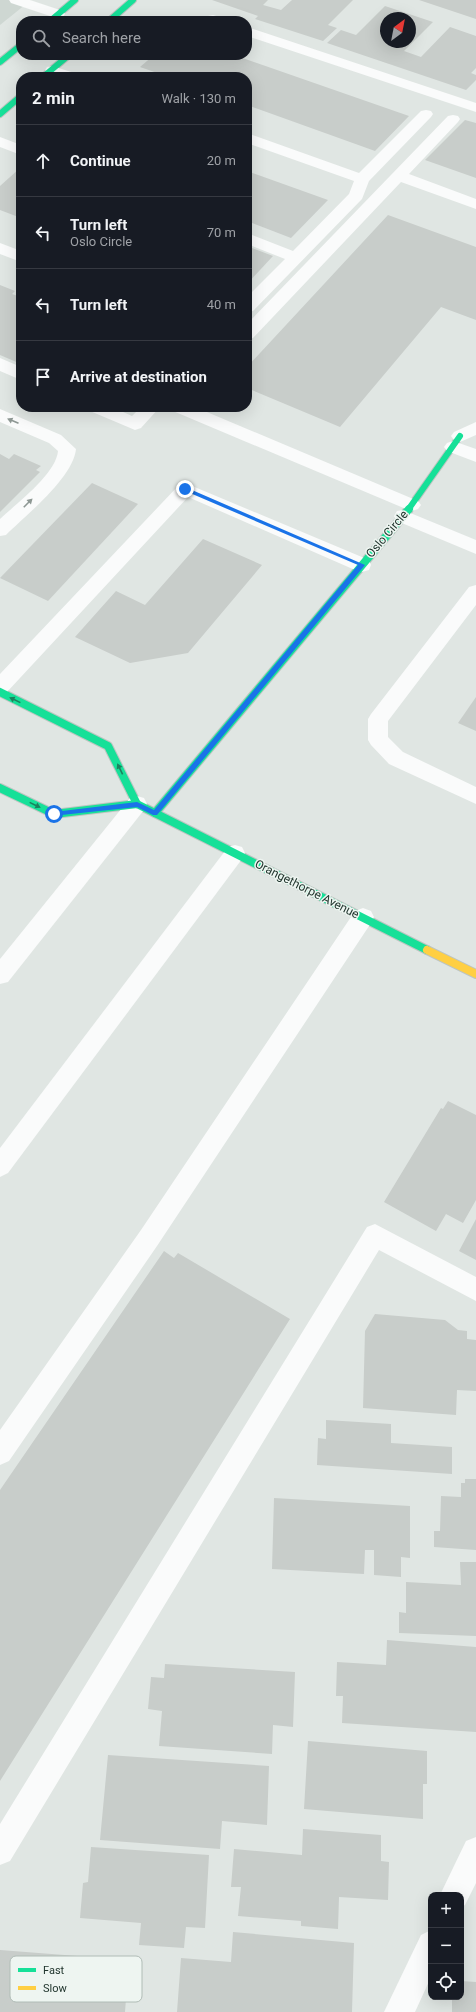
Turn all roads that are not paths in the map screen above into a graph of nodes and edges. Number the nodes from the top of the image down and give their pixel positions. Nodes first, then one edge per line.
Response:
1 (16, 0) edge
2 (75, 0) edge
3 (133, 0) edge
4 (50, 16) edge
5 (56, 16) edge
6 (115, 16) edge
7 (252, 33) edge
8 (16, 49) edge
9 (63, 60) edge
10 (0, 62) edge
11 (48, 72) edge
12 (16, 100) edge
13 (476, 108) edge
14 (0, 114) edge
15 (426, 114) dead end
16 (453, 119) dead end
17 (252, 140) edge
18 (0, 142) edge
19 (16, 148) edge
20 (399, 176) junction
21 (362, 179) junction
22 (476, 204) edge
23 (252, 240) edge
24 (0, 248) edge
25 (16, 255) edge
26 (295, 257) junction
27 (252, 302) edge
28 (252, 329) edge
29 (0, 364) edge
30 (16, 372) edge
31 (107, 412) edge
32 (147, 412) edge
33 (190, 412) edge
34 (0, 415) edge
35 (476, 428) edge
36 (457, 441) junction
37 (476, 456) edge
38 (408, 510) junction
39 (0, 530) edge
40 (476, 547) edge
41 (362, 565) junction
42 (476, 592) edge
43 (0, 687) edge
44 (0, 692) edge
45 (0, 788) edge
46 (476, 796) edge
47 (146, 809) junction
48 (235, 853) junction
49 (363, 917) junction
50 (476, 974) edge
51 (0, 975) edge
52 (0, 1166) edge
53 (476, 1290) edge
54 (0, 1452) edge
55 (0, 1851) edge
56 (476, 1852) edge
57 (456, 1892) edge
58 (428, 1951) edge
59 (399, 2012) edge

1 - 4 lane
2 - 5 main road
3 - 6 main road
7 - 13 lane
8 - 10 main road
9 - 11 main road
12 - 14 main road
15 - 21 lane
16 - 20 lane
17 - 21 lane
18 - 19 lane
20 - 22 lane
20 - 28 lane
21 - 26 lane
23 - 26 lane
24 - 25 lane
26 - 27 lane
29 - 30 lane
31 - 32 lane
33 - 38 lane
39 -> 34 lane
35 - 36 lane
36 - 37 lane
36 - 38 main road, Oslo Circle
38 - 40 lane
38 - 41 main road, Oslo Circle
41 - 43 lane
41 - 47 main road, Oslo Circle
42 - 46 lane
47 -> 44 main road
45 -> 47 main road
47 - 48 main road, Orangethorpe Avenue
47 - 51 lane
48 - 49 main road, Orangethorpe Avenue
48 - 52 lane
49 - 50 main road, Orangethorpe Avenue
49 - 54 lane
53 - 55 lane
56 - 57 lane
58 - 59 lane

